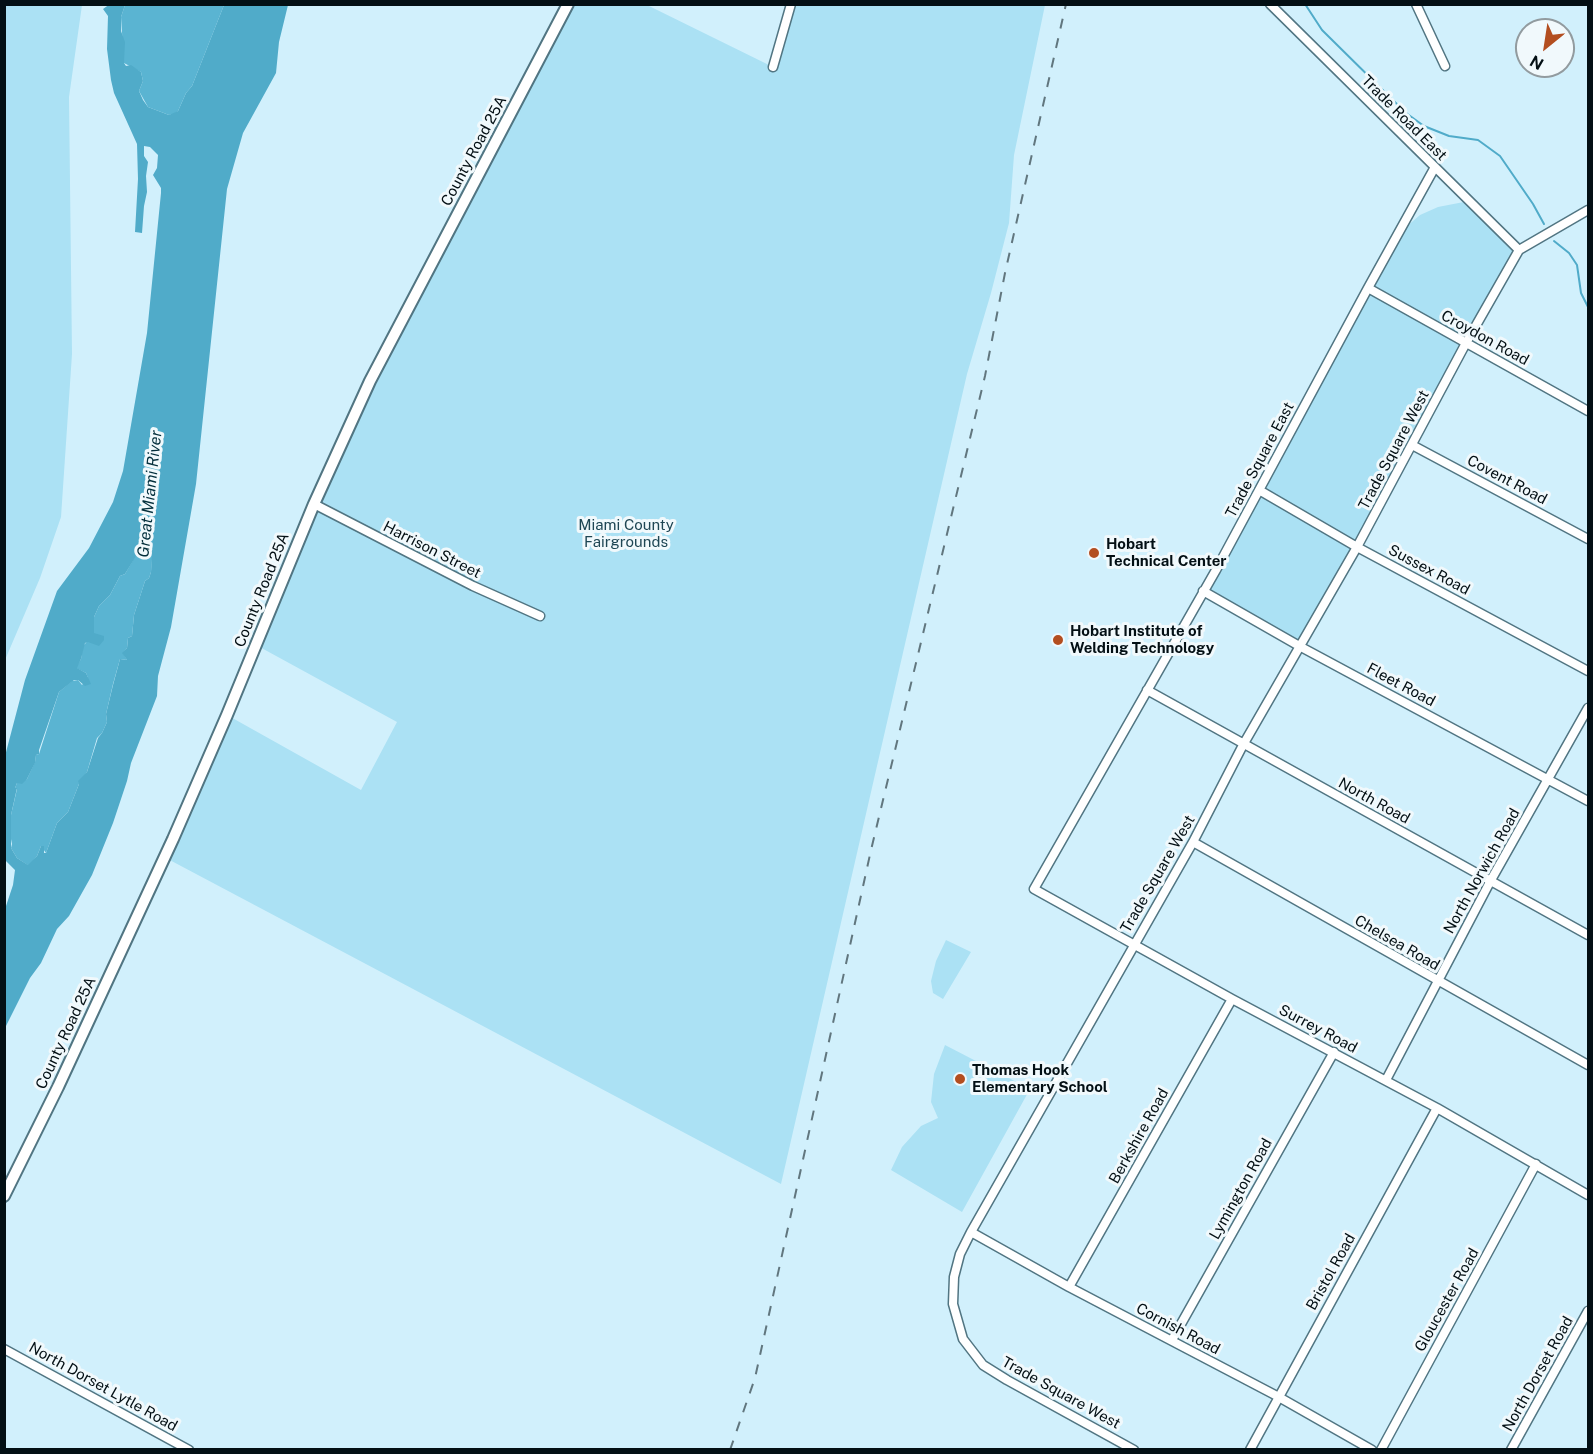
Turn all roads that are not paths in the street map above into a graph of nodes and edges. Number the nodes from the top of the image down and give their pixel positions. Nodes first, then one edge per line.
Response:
1 (568, 4) edge
2 (790, 4) edge
3 (1270, 4) edge
4 (1416, 4) edge
5 (1445, 66) dead end
6 (773, 67) dead end
7 (1436, 167) junction
8 (1588, 210) edge
9 (1519, 250) junction
10 (1368, 288) junction
11 (1466, 343) junction
12 (1588, 411) edge
13 (1412, 445) junction
14 (1259, 490) junction
15 (314, 504) junction
16 (1588, 539) edge
17 (1357, 547) junction
18 (1203, 591) junction
19 (540, 616) dead end
20 (1301, 647) junction
21 (1588, 671) edge
22 (1146, 690) junction
23 (1588, 708) edge
24 (1244, 745) junction
25 (1548, 779) junction
26 (1588, 801) edge
27 (1193, 842) junction
28 (1491, 880) junction
29 (1034, 889) joint
30 (1588, 935) edge
31 (1133, 944) junction
32 (1438, 981) junction
33 (1232, 999) junction
34 (1334, 1052) junction
35 (1588, 1065) edge
36 (1386, 1080) junction
37 (1437, 1108) junction
38 (1536, 1164) junction
39 (1588, 1195) edge
40 (4, 1196) edge
41 (971, 1232) junction
42 (1069, 1287) junction
43 (1588, 1311) edge
44 (1172, 1340) junction
45 (4, 1349) edge
46 (1277, 1396) junction
47 (189, 1449) edge
48 (1134, 1449) edge
49 (1250, 1449) edge
50 (1372, 1449) edge
51 (1381, 1449) edge
52 (1511, 1449) edge

1 - 15 main road, County Road 25A
2 - 6 street
3 - 7 street, Trade Road East
4 - 5 street
7 - 9 street, Trade Road East
7 - 10 street, Trade Square East
8 - 9 street
9 - 11 street, Trade Square West
10 - 11 street, Croydon Road
10 - 14 street, Trade Square East
11 - 12 street, Croydon Road
11 - 13 street, Trade Square West
13 - 16 street, Covent Road
13 - 17 street, Trade Square West
14 - 17 street, Sussex Road
14 - 18 street, Trade Square East
15 - 19 street, Harrison Street
15 - 40 main road, County Road 25A
17 - 20 street, Trade Square West
17 - 21 street, Sussex Road
18 - 20 street, Fleet Road
18 - 22 street, Trade Square East
20 - 24 street, Trade Square West
20 - 25 street, Fleet Road
22 - 24 street, North Road
22 - 29 street, Trade Square East
23 - 25 street, North Norwich Road
24 - 27 street, Trade Square West
24 - 28 street, North Road
25 - 26 street, Fleet Road
25 - 28 street, North Norwich Road
27 - 31 street, Trade Square West
27 - 32 street, Chelsea Road
28 - 30 street, North Road
28 - 32 street, North Norwich Road
29 - 31 street, Surrey Road
31 - 33 street, Surrey Road
31 - 41 street, Trade Square West
32 - 35 street, Chelsea Road
32 - 36 street, North Norwich Road
33 - 34 street, Surrey Road
33 - 42 street, Berkshire Road
34 - 36 street, Surrey Road
34 - 44 street, Lymington Road
36 - 37 street, Surrey Road
37 - 38 street, Surrey Road
37 - 46 street, Bristol Road
38 - 39 street, Surrey Road
38 - 51 street, Gloucester Road
41 - 42 street, Cornish Road
41 - 48 street, Trade Square West
42 - 44 street, Cornish Road
43 - 52 street, North Dorset Road
44 - 46 street, Cornish Road
45 - 47 street, North Dorset Lytle Road
46 - 49 street, Bristol Road
46 - 50 street, Cornish Road

